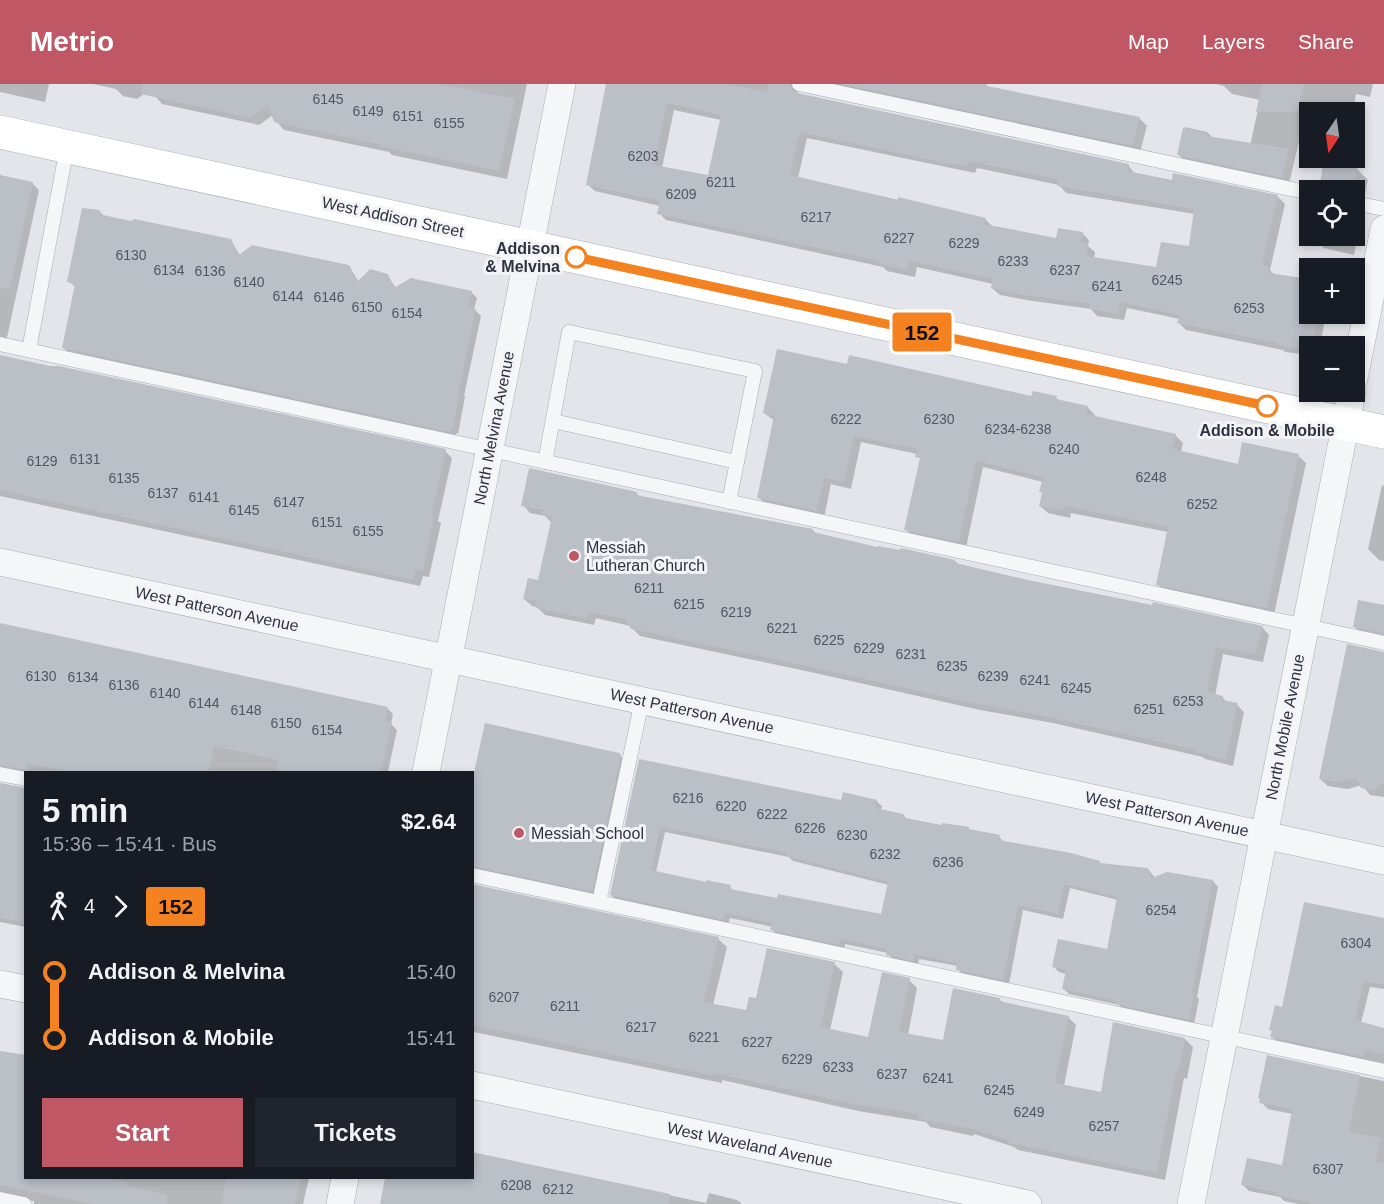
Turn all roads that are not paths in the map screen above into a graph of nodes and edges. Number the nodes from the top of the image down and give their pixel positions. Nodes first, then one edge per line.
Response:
1 (562, 84) edge
2 (799, 84) edge
3 (0, 132) edge
4 (67, 147) junction
5 (1299, 191) edge
6 (1365, 205) edge
7 (1384, 209) edge
8 (1384, 229) edge
9 (530, 247) junction
10 (1362, 336) edge
11 (0, 344) edge
12 (29, 350) junction
13 (1350, 402) edge
14 (553, 420) junction
15 (1346, 423) junction
16 (1384, 432) edge
17 (490, 450) junction
18 (545, 462) junction
19 (737, 462) junction
20 (729, 502) junction
21 (0, 562) edge
22 (1305, 626) junction
23 (1384, 643) edge
24 (448, 659) junction
25 (642, 700) junction
26 (426, 771) edge
27 (0, 774) edge
28 (24, 779) edge
29 (1264, 835) junction
30 (1384, 861) edge
31 (474, 875) edge
32 (599, 902) junction
33 (0, 984) edge
34 (24, 989) edge
35 (1224, 1037) junction
36 (1384, 1071) edge
37 (474, 1085) edge
38 (345, 1179) edge
39 (0, 1199) edge
40 (24, 1204) edge
41 (340, 1204) edge
42 (1028, 1204) edge
43 (1191, 1204) edge

1 - 9 street, North Melvina Avenue
2 - 5 lane
3 - 4 street, West Addison Street
4 - 9 street, West Addison Street
4 - 12 lane
6 - 7 lane
8 - 10 street
9 - 15 street, West Addison Street
9 - 17 street, North Melvina Avenue
11 - 12 lane
12 - 17 lane
13 - 15 street, North Mobile Avenue
14 - 18 lane
14 - 19 lane
14 - 19 lane
15 - 16 street, West Addison Street
15 - 22 street, North Mobile Avenue
17 - 18 lane
17 - 24 street, North Melvina Avenue
18 - 20 lane
19 - 20 lane
20 - 22 lane
21 - 24 street, West Patterson Avenue
22 - 23 lane
22 - 29 street, North Mobile Avenue
24 - 25 street, West Patterson Avenue
24 - 26 street, North Melvina Avenue
25 - 29 street, West Patterson Avenue
25 - 32 lane
27 - 28 lane
29 - 30 street, West Patterson Avenue
29 - 35 street, North Mobile Avenue
31 - 32 lane
32 - 35 lane
33 - 34 street
35 - 36 lane
35 - 43 street, North Mobile Avenue
37 - 42 street, West Waveland Avenue
38 - 41 street
39 - 40 lane

